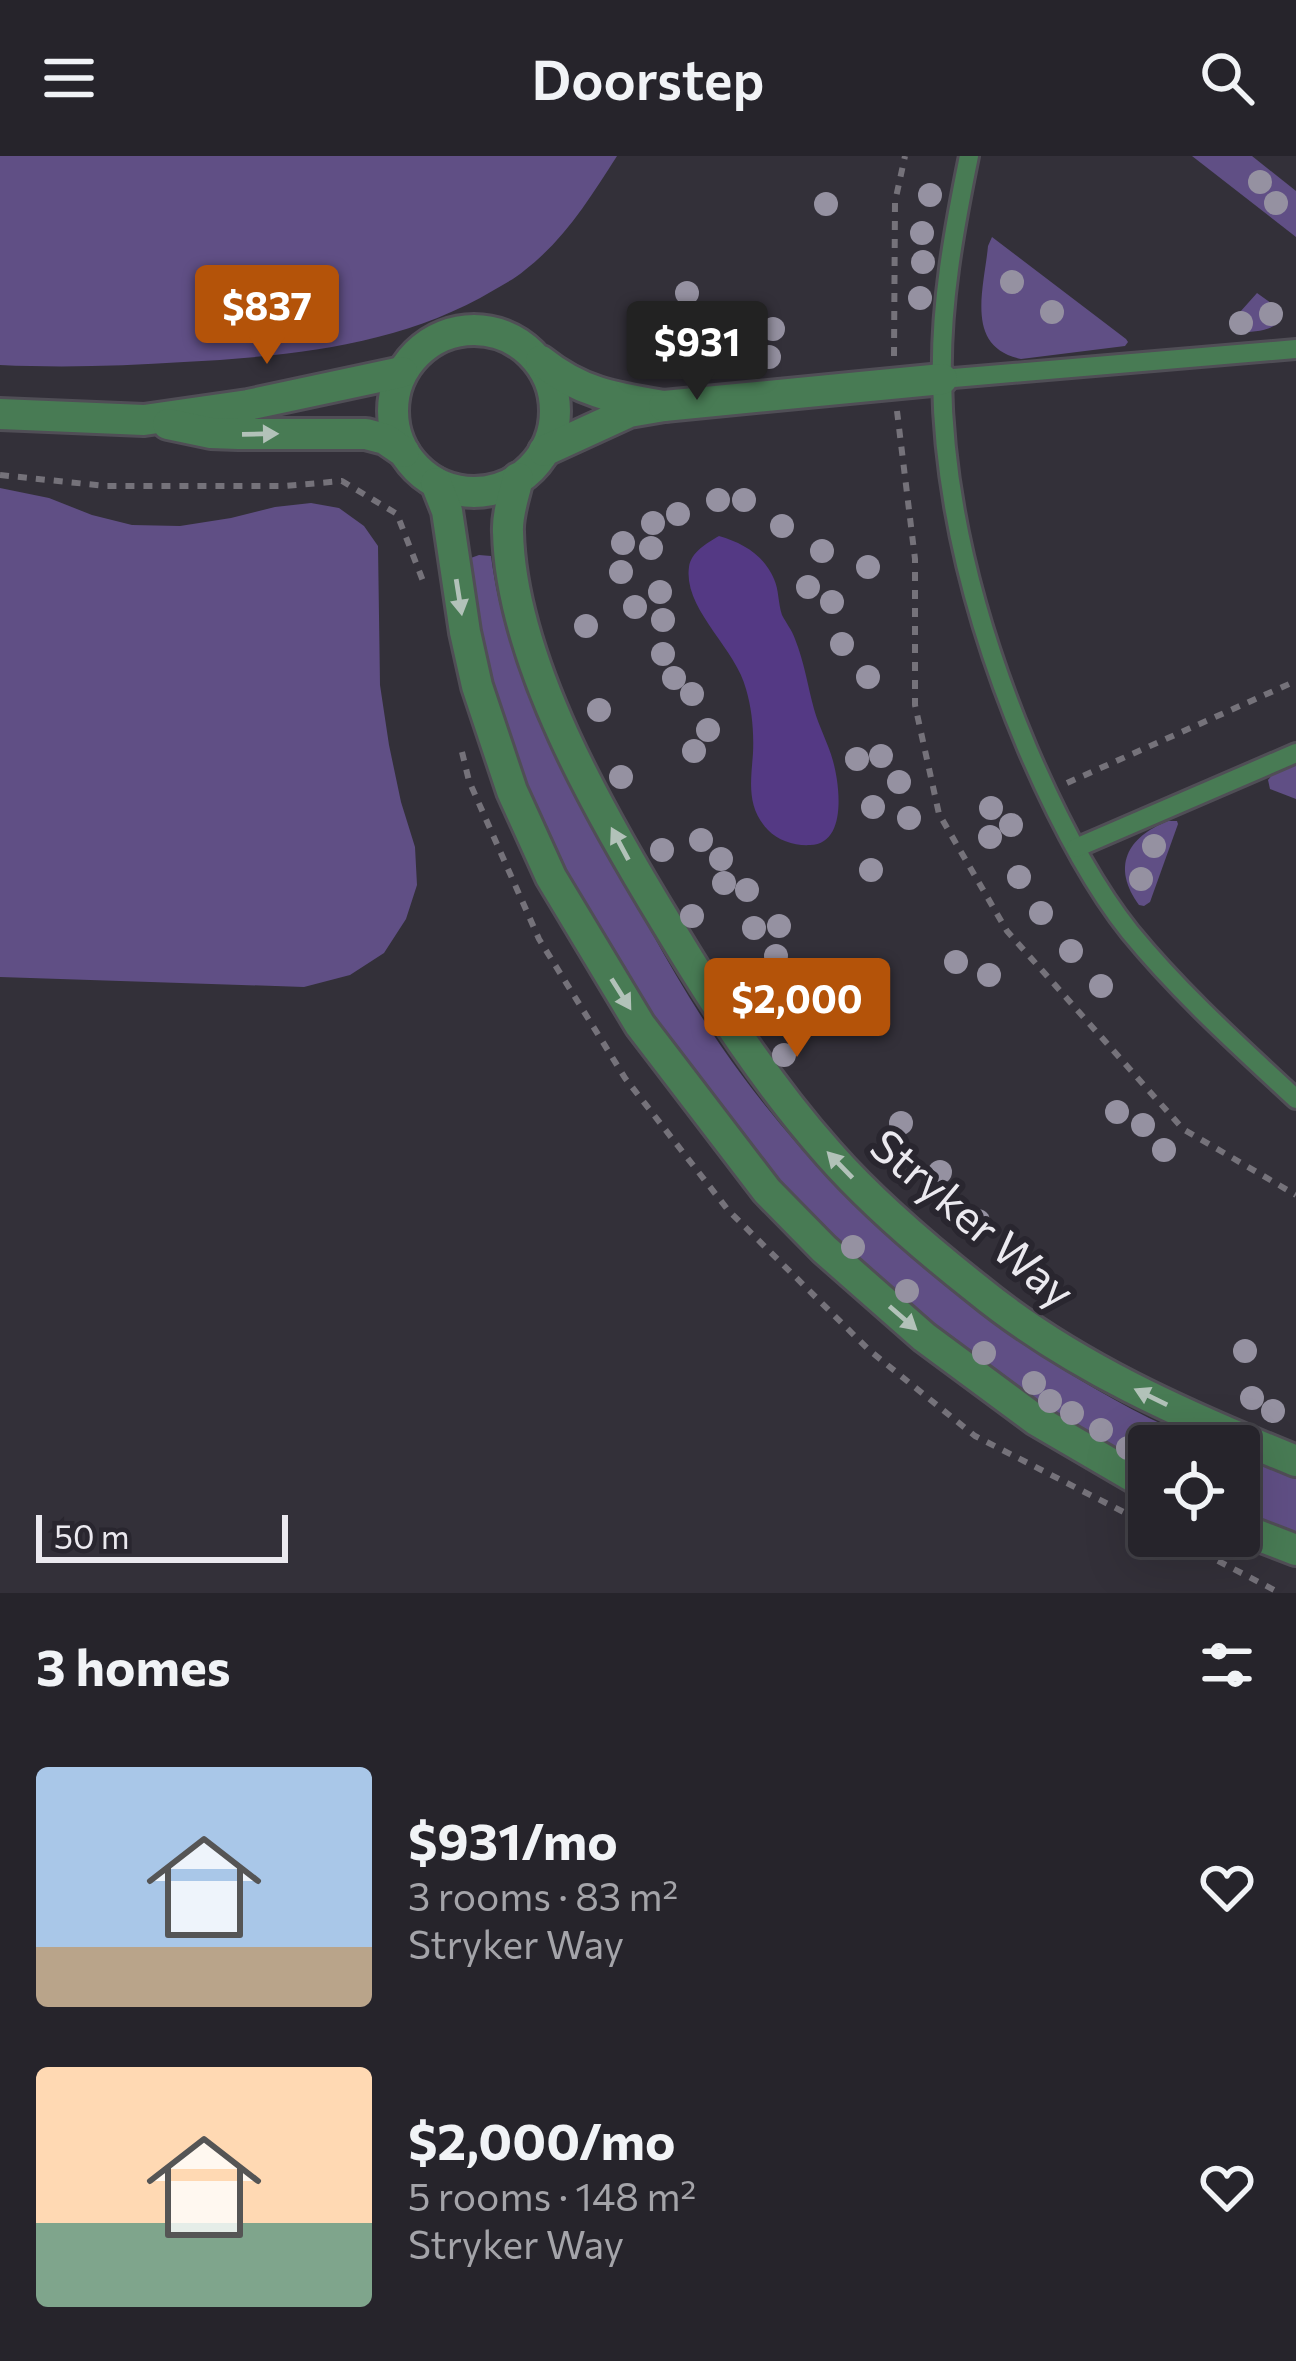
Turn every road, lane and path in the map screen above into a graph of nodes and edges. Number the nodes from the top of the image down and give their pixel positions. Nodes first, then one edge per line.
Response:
1 (969, 156) edge
2 (1296, 350) edge
3 (534, 356) junction
4 (402, 372) junction
5 (942, 379) junction
6 (664, 406) junction
7 (0, 414) edge
8 (145, 420) junction
9 (404, 452) junction
10 (544, 452) junction
11 (518, 478) junction
12 (436, 483) junction
13 (1296, 681) edge
14 (1296, 753) edge
15 (1047, 792) junction
16 (1076, 848) junction
17 (1296, 1099) edge
18 (1296, 1461) edge
19 (1128, 1474) edge
20 (1260, 1536) edge
21 (1296, 1550) edge
22 (1211, 1557) edge
23 (1280, 1593) edge

1 - 5 lane
2 - 5 lane
3 - 4 street
3 - 6 street
3 - 10 street
4 - 8 street
4 - 9 street
5 - 6 street
5 - 15 lane
6 - 10 street
7 - 8 street
8 -> 9 street
9 - 12 street
10 - 11 street
11 - 12 street
18 -> 11 street, Stryker Way
12 -> 19 street
13 - 15 path
14 - 16 lane
15 - 16 lane
16 - 17 lane
20 - 21 street
22 - 23 path

